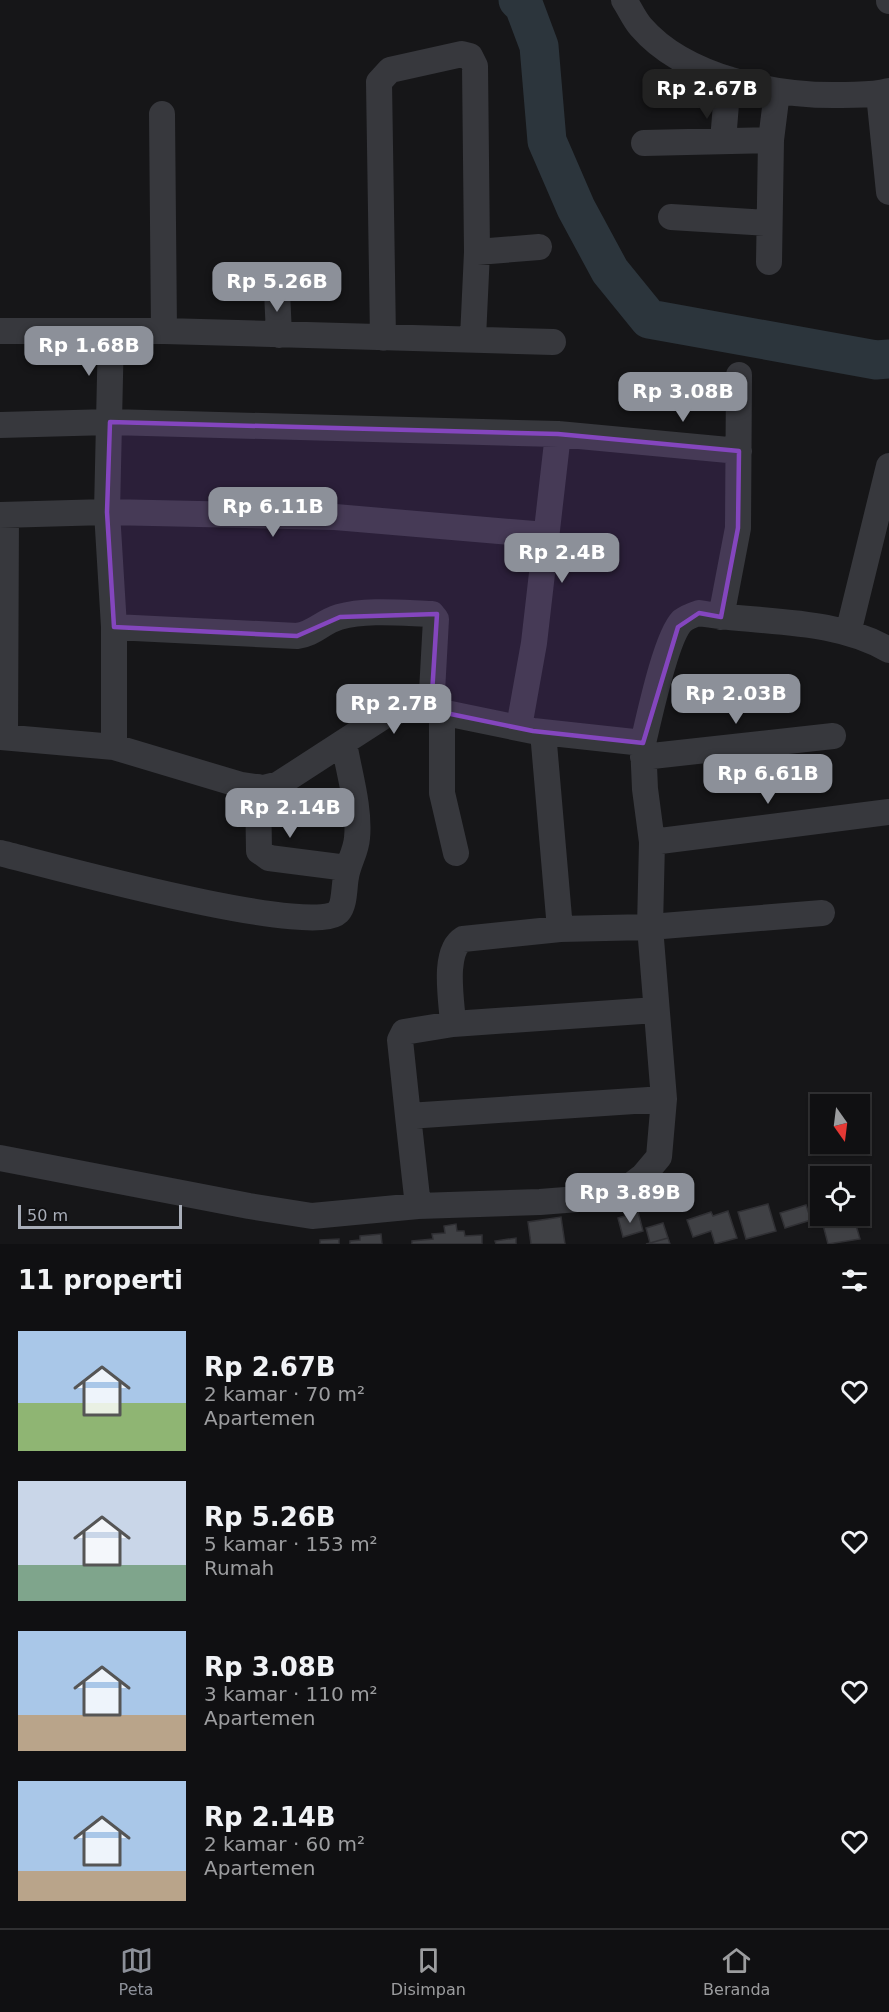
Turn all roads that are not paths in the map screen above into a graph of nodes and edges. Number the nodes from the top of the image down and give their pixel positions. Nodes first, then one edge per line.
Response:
1 (624, 0) edge
2 (728, 79) junction
3 (777, 92) junction
4 (884, 93) edge
5 (162, 114) dead end
6 (771, 140) junction
7 (723, 141) junction
8 (644, 143) dead end
9 (889, 192) edge
10 (671, 217) dead end
11 (769, 223) junction
12 (539, 248) dead end
13 (477, 252) junction
14 (769, 262) dead end
15 (277, 291) dead end
16 (0, 331) edge
17 (164, 331) junction
18 (111, 332) junction
19 (279, 335) junction
20 (383, 338) junction
21 (473, 338) junction
22 (553, 342) dead end
23 (739, 375) dead end
24 (110, 422) junction
25 (0, 425) edge
26 (558, 434) junction
27 (739, 451) junction
28 (889, 466) edge
29 (107, 512) junction
30 (3, 515) edge
31 (546, 535) junction
32 (721, 617) junction
33 (114, 627) junction
34 (848, 633) junction
35 (889, 650) edge
36 (436, 711) junction
37 (531, 730) junction
38 (833, 736) dead end
39 (3, 737) edge
40 (344, 743) junction
41 (114, 747) junction
42 (643, 750) junction
43 (258, 787) junction
44 (889, 812) edge
45 (652, 842) junction
46 (0, 853) edge
47 (456, 853) dead end
48 (347, 868) junction
49 (822, 914) dead end
50 (650, 927) junction
51 (560, 929) junction
52 (656, 1010) junction
53 (453, 1024) junction
54 (664, 1099) junction
55 (408, 1116) junction
56 (0, 1158) edge
57 (418, 1206) junction

1 - 2 street
2 - 3 street
2 - 7 street
3 - 4 street
3 - 6 street
4 - 9 street
5 - 17 street
6 - 7 street
6 - 11 street
7 - 8 street
10 - 11 street
11 - 14 street
12 - 13 street
13 - 20 street
13 - 21 street
15 - 19 street
16 - 18 street
17 - 18 street
17 - 19 street
18 - 24 street
19 - 20 street
20 - 21 street
21 - 22 street
23 - 27 street
24 - 25 street
24 - 26 street
24 - 29 street
26 - 27 street
26 - 31 street
27 - 32 street
28 - 34 street
29 - 30 street
29 - 31 street
29 - 33 street
30 - 39 street
31 - 37 street
32 - 34 street
32 - 42 street
33 - 36 street
33 - 41 street
34 - 35 street
36 - 37 street
36 - 40 street
36 - 47 street
37 - 42 street
37 - 51 street
38 - 42 street
39 - 41 street
40 - 43 street
40 - 48 street
41 - 43 street
42 - 45 street
43 - 48 street
44 - 45 street
45 - 50 street
46 - 48 street
49 - 50 street
50 - 51 street
50 - 52 street
51 - 53 street
52 - 53 street
52 - 54 street
53 - 55 street
54 - 55 street
54 - 57 street
55 - 57 street
56 - 57 street

